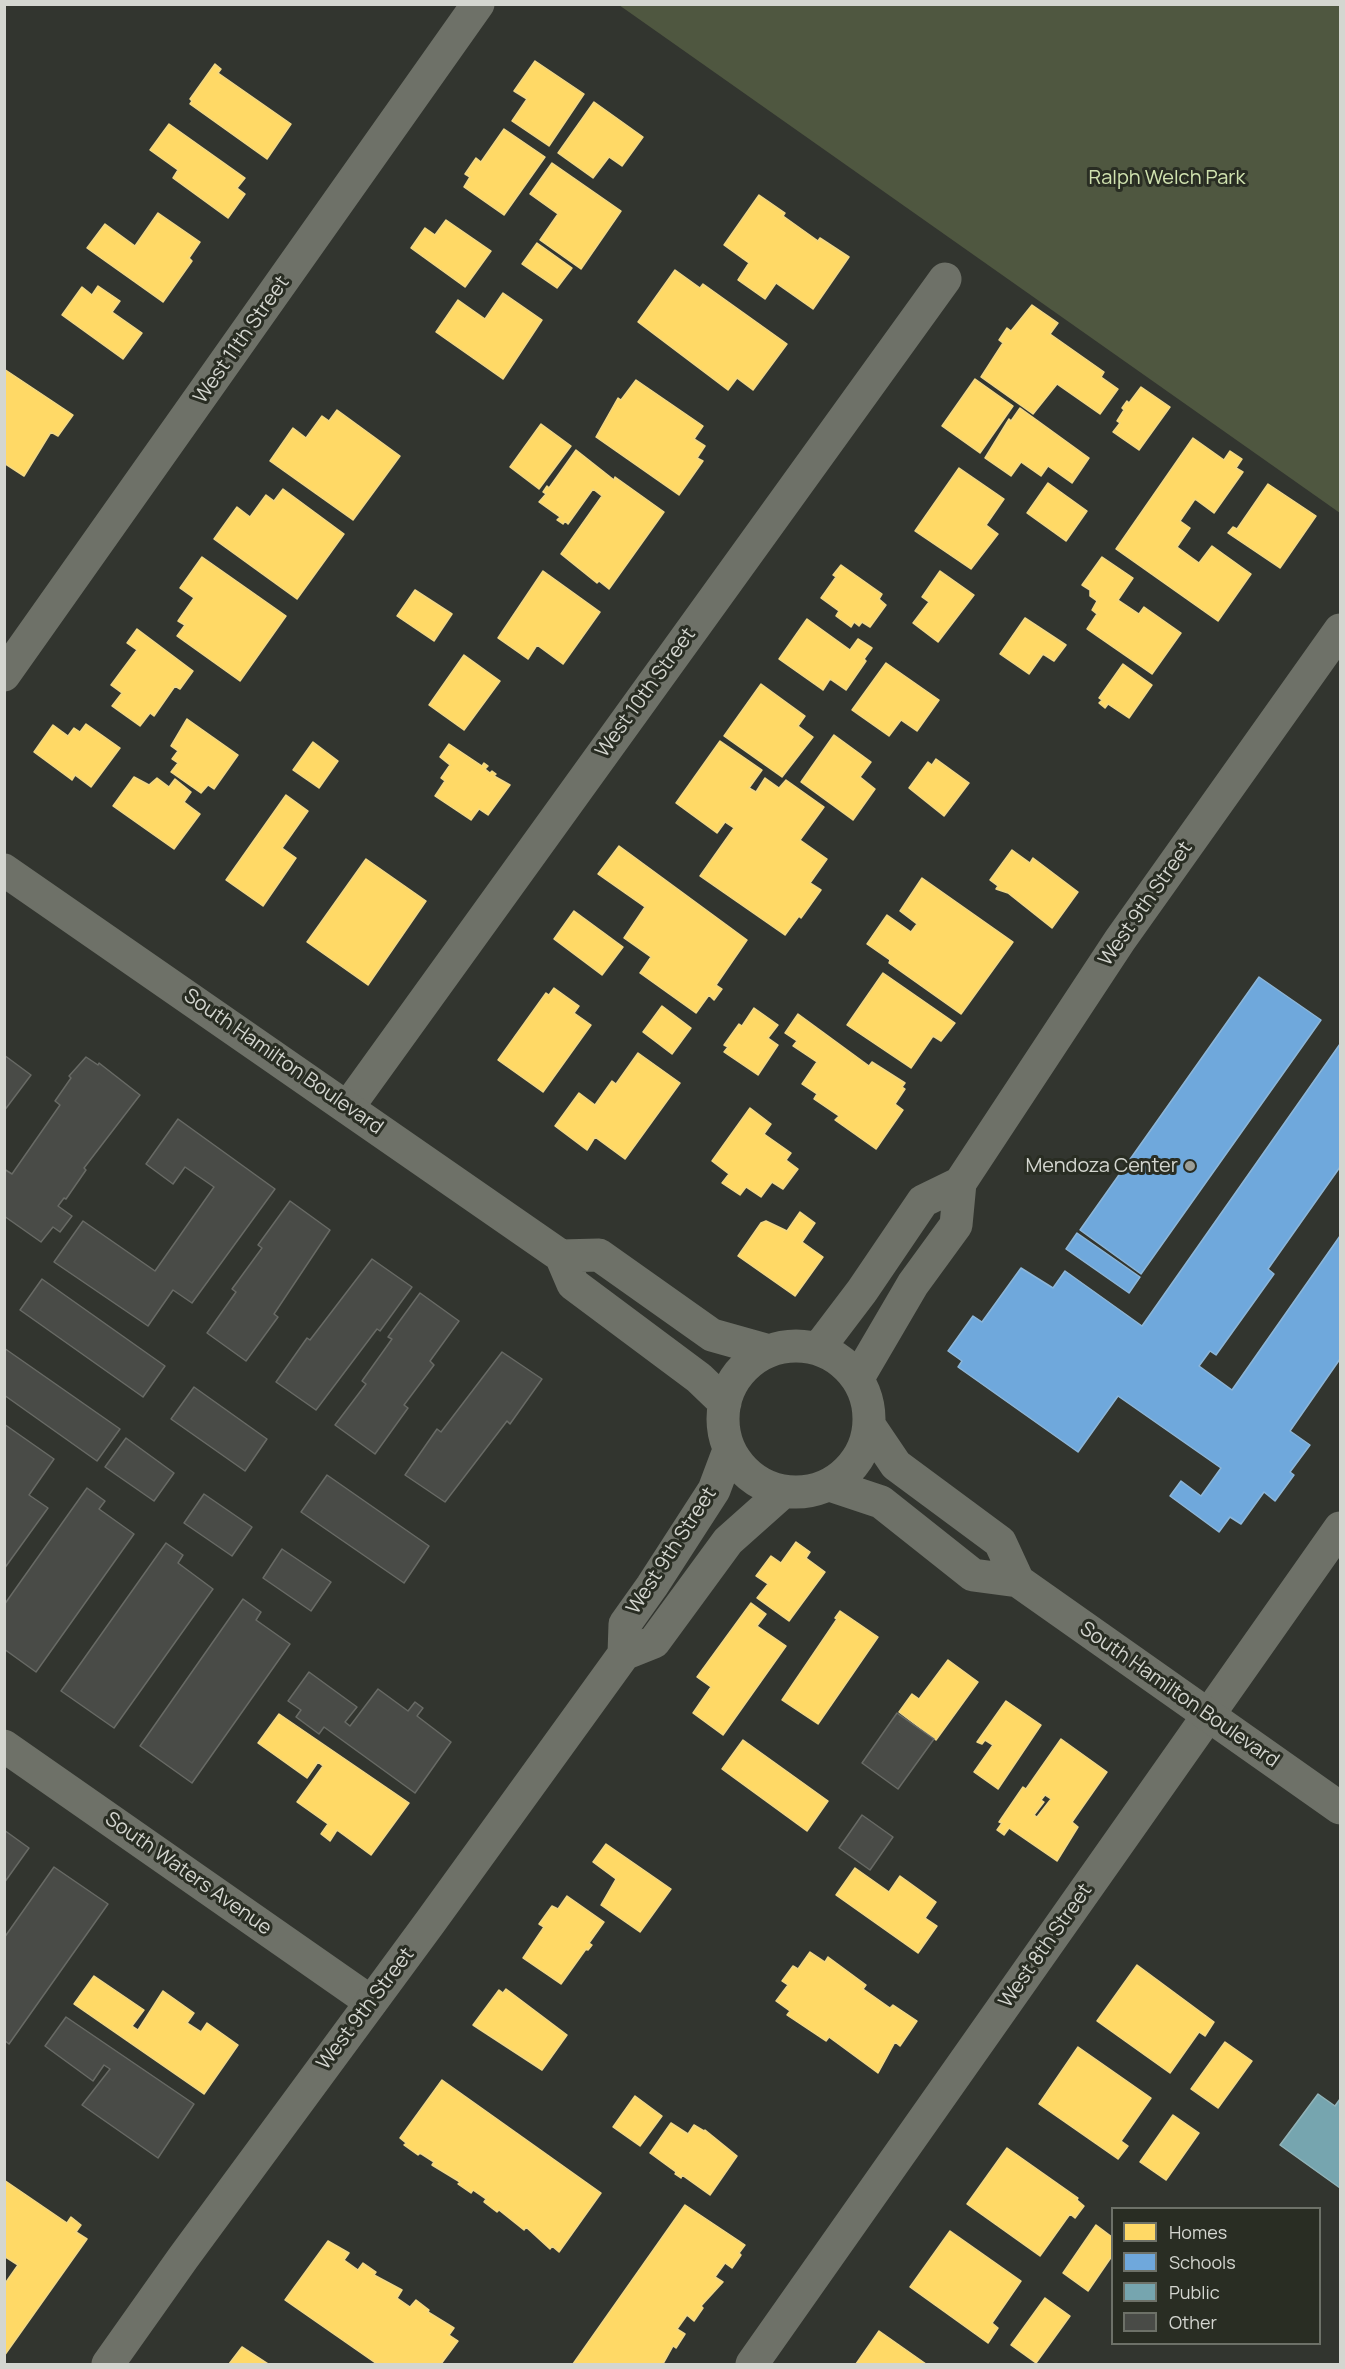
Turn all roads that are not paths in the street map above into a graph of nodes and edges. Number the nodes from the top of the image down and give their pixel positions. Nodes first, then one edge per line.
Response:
1 (478, 4) edge
2 (945, 279) dead end
3 (1341, 630) edge
4 (4, 675) edge
5 (4, 870) edge
6 (348, 1107) junction
7 (960, 1183) junction
8 (561, 1256) junction
9 (818, 1349) junction
10 (769, 1351) junction
11 (858, 1378) junction
12 (725, 1404) junction
13 (869, 1425) junction
14 (729, 1450) junction
15 (830, 1485) junction
16 (783, 1492) junction
17 (1341, 1528) edge
18 (1018, 1581) junction
19 (624, 1654) junction
20 (1207, 1716) junction
21 (4, 1746) edge
22 (1341, 1808) edge
23 (371, 2002) junction
24 (108, 2364) edge
25 (752, 2364) edge

1 - 4 street, West 11th Street
2 - 6 street, West 10th Street
3 - 7 street, West 9th Street
5 - 6 street, South Hamilton Boulevard
6 - 8 street, South Hamilton Boulevard
7 - 9 street
7 - 11 street, West 9th Street
8 - 10 street
8 - 12 street
9 - 10 street
9 - 11 street
10 - 12 street
11 - 13 street
12 - 14 street
13 - 15 street
13 - 18 street, South Hamilton Boulevard
14 - 16 street
14 - 19 street, West 9th Street
15 - 16 street
15 - 18 street, South Hamilton Boulevard
16 - 19 street, West 9th Street
17 - 20 street, West 8th Street
18 - 20 street, South Hamilton Boulevard
19 - 23 street, West 9th Street
20 - 22 street, South Hamilton Boulevard
20 - 25 street, West 8th Street
21 - 23 street, South Waters Avenue
23 - 24 street, West 9th Street

